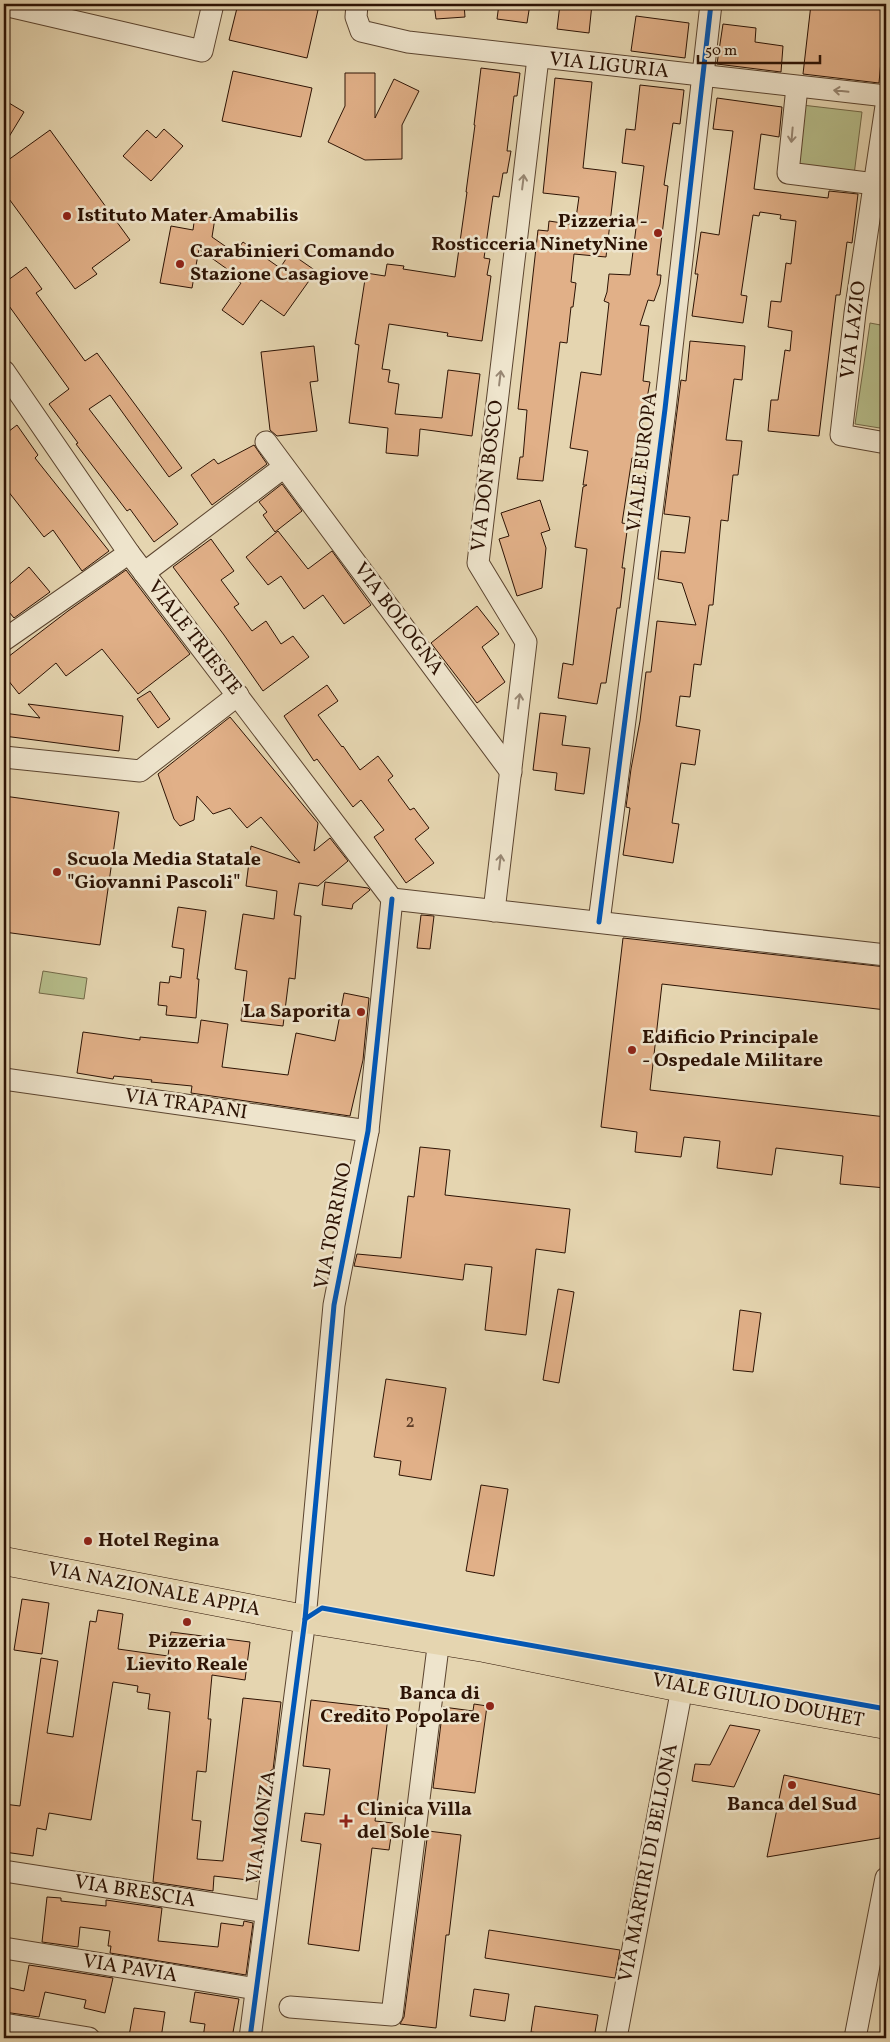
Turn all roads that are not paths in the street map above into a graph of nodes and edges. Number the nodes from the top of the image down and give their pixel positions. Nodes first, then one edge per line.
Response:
1 (214, 4) edge
2 (357, 4) edge
3 (711, 4) edge
4 (4, 5) edge
5 (538, 58) junction
6 (701, 76) junction
7 (797, 87) junction
8 (886, 96) edge
9 (886, 106) edge
10 (875, 184) junction
11 (4, 371) edge
12 (266, 442) dead end
13 (886, 443) edge
14 (284, 467) junction
15 (129, 553) junction
16 (144, 573) junction
17 (4, 640) edge
18 (238, 694) junction
19 (4, 757) edge
20 (511, 772) junction
21 (392, 899) junction
22 (494, 911) junction
23 (598, 922) junction
24 (886, 955) edge
25 (4, 1079) edge
26 (368, 1131) junction
27 (4, 1561) edge
28 (305, 1619) junction
29 (439, 1639) junction
30 (682, 1688) junction
31 (886, 1726) edge
32 (4, 1871) edge
33 (886, 1878) edge
34 (266, 1912) junction
35 (4, 1948) edge
36 (256, 1989) junction
37 (290, 2008) dead end
38 (4, 2024) edge
39 (89, 2038) edge
40 (250, 2038) edge
41 (616, 2038) edge
42 (855, 2038) edge

1 - 4 street
2 - 5 street, VIA LIGURIA
3 - 6 street, VIALE EUROPA
5 - 6 street, VIA LIGURIA
20 -> 5 street, VIA DON BOSCO
6 - 7 street, VIA LIGURIA
6 - 23 street, VIALE EUROPA
8 -> 7 street, VIA LIGURIA
7 -> 10 street
9 - 10 street, VIA LAZIO
10 - 13 street, VIA LAZIO
11 - 15 street, VIALE TRIESTE
12 - 14 street, VIA BOLOGNA
14 - 16 street
14 - 20 street, VIA BOLOGNA
15 - 16 street, VIALE TRIESTE
15 - 17 street
16 - 18 street, VIALE TRIESTE
18 - 19 street
18 - 21 street, VIALE TRIESTE
22 -> 20 street, VIA DON BOSCO
21 - 22 street
21 - 26 street, VIA TORRINO
22 - 23 street
23 - 24 street
25 - 26 street, VIA TRAPANI
26 - 28 street, VIA TORRINO
27 - 28 main road, VIA NAZIONALE APPIA
28 - 29 main road, VIALE GIULIO DOUHET
28 - 34 street, VIA MONZA
29 - 30 main road, VIALE GIULIO DOUHET
29 - 37 street
30 - 31 main road, VIALE GIULIO DOUHET
30 - 41 street, VIA MARTIRI DI BELLONA
32 - 34 street, VIA BRESCIA
33 - 42 street
34 - 36 street, VIA MONZA
35 - 36 street, VIA PAVIA
36 - 40 street, VIA MONZA
38 - 39 street

